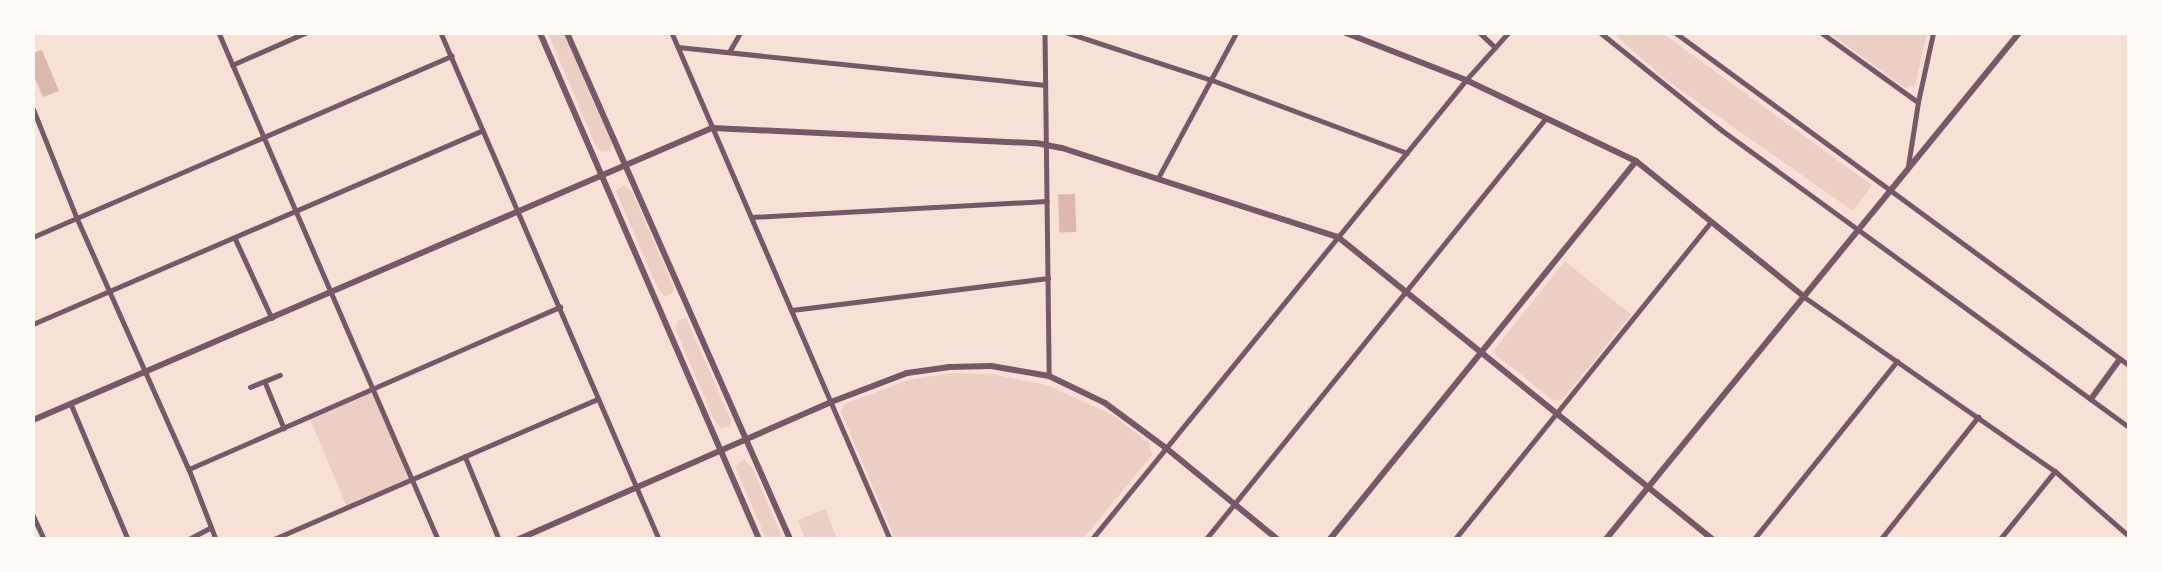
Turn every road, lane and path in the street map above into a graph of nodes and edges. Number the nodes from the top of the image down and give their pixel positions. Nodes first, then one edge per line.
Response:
1 (219, 33) edge
2 (306, 33) edge
3 (441, 33) edge
4 (540, 33) edge
5 (567, 33) edge
6 (672, 33) edge
7 (740, 33) edge
8 (1045, 33) edge
9 (1068, 33) edge
10 (1236, 33) edge
11 (1346, 33) edge
12 (1480, 33) edge
13 (1508, 33) edge
14 (1601, 33) edge
15 (1676, 33) edge
16 (1822, 33) edge
17 (1933, 33) edge
18 (2019, 33) edge
19 (678, 47) junction
20 (1495, 47) junction
21 (729, 52) junction
22 (451, 56) junction
23 (232, 65) junction
24 (1212, 80) junction
25 (1466, 80) junction
26 (1045, 85) junction
27 (1917, 102) junction
28 (33, 108) edge
29 (1546, 118) junction
30 (712, 128) junction
31 (482, 131) junction
32 (264, 138) junction
33 (1046, 145) junction
34 (1407, 153) junction
35 (1636, 162) junction
36 (625, 164) junction
37 (1908, 166) junction
38 (601, 175) junction
39 (1158, 178) junction
40 (1888, 191) junction
41 (1047, 201) junction
42 (517, 211) junction
43 (296, 212) junction
44 (78, 218) junction
45 (750, 218) junction
46 (1711, 222) junction
47 (1856, 229) junction
48 (33, 237) edge
49 (1338, 237) junction
50 (235, 238) junction
51 (1048, 278) junction
52 (110, 290) junction
53 (331, 292) junction
54 (1407, 292) junction
55 (1802, 295) junction
56 (560, 307) junction
57 (792, 310) junction
58 (272, 318) junction
59 (33, 324) edge
60 (1483, 353) junction
61 (2120, 359) junction
62 (1897, 361) junction
63 (2129, 365) edge
64 (145, 373) junction
65 (280, 375) dead end
66 (1049, 376) junction
67 (265, 382) junction
68 (250, 387) dead end
69 (373, 389) junction
70 (598, 399) junction
71 (2091, 399) junction
72 (831, 402) junction
73 (71, 404) junction
74 (1557, 413) junction
75 (1978, 417) junction
76 (33, 420) edge
77 (2129, 426) edge
78 (284, 428) junction
79 (747, 440) junction
80 (1166, 448) junction
81 (722, 450) junction
82 (465, 456) junction
83 (189, 469) junction
84 (2055, 471) junction
85 (412, 479) junction
86 (637, 487) junction
87 (1649, 487) junction
88 (1234, 504) junction
89 (33, 515) edge
90 (210, 528) junction
91 (2129, 536) edge
92 (44, 539) edge
93 (128, 539) edge
94 (189, 539) edge
95 (216, 539) edge
96 (274, 539) edge
97 (438, 539) edge
98 (499, 539) edge
99 (519, 539) edge
100 (659, 539) edge
101 (759, 539) edge
102 (790, 539) edge
103 (890, 539) edge
104 (1092, 539) edge
105 (1206, 539) edge
106 (1277, 539) edge
107 (1330, 539) edge
108 (1455, 539) edge
109 (1606, 539) edge
110 (1712, 539) edge
111 (1754, 539) edge
112 (1881, 539) edge
113 (2000, 539) edge

1 - 23 street
2 - 23 street
3 - 22 street
4 - 38 street
5 - 36 street
6 - 19 street
7 - 21 street
8 - 26 street
9 - 24 street
10 - 24 street
11 - 25 street
12 - 20 street
13 - 20 street
14 - 47 street
15 - 40 street
16 - 27 street
17 - 27 street
18 - 37 street
19 - 21 street
19 - 30 street
20 - 25 street
21 - 26 street
22 - 31 street
22 - 32 street
23 - 32 street
24 - 34 street
24 - 39 street
25 - 29 street
25 - 34 street
26 - 33 street
27 - 37 street
28 - 44 street
29 - 35 street
29 - 54 street
30 - 33 street
30 - 36 street
30 - 45 street
31 - 42 street
31 - 43 street
32 - 43 street
32 - 44 street
33 - 39 street
33 - 41 street
34 - 49 street
35 - 46 street
35 - 60 street
36 - 38 street
36 - 79 street
37 - 40 street
38 - 42 street
38 - 81 street
39 - 49 street
40 - 47 street
40 - 61 street
41 - 45 street
41 - 51 street
42 - 53 street
42 - 56 street
43 - 50 street
43 - 53 street
44 - 48 street
44 - 52 street
45 - 57 street
46 - 55 street
46 - 74 street
47 - 55 street
47 - 71 street
49 - 54 street
49 - 80 street
50 - 52 street
50 - 58 street
51 - 57 street
51 - 66 street
52 - 59 street
52 - 64 street
53 - 58 street
53 - 69 street
54 - 60 street
54 - 88 street
55 - 62 street
55 - 87 street
56 - 69 street
56 - 70 street
57 - 72 street
58 - 64 street
60 - 74 street
60 - 107 street
61 - 63 street
61 - 71 street
62 - 75 street
62 - 111 street
64 - 73 street
64 - 83 street
65 - 67 street
66 - 72 street
66 - 80 street
67 - 68 street
67 - 78 street
69 - 78 street
69 - 85 street
70 - 82 street
70 - 86 street
71 - 77 street
72 - 79 street
72 - 103 street
73 - 76 street
73 - 93 street
74 - 87 street
74 - 108 street
75 - 84 street
75 - 112 street
78 - 83 street
79 - 81 street
79 - 102 street
80 - 88 street
80 - 104 street
81 - 86 street
81 - 101 street
82 - 85 street
82 - 98 street
83 - 90 street
84 - 91 street
84 - 113 street
85 - 96 street
85 - 97 street
86 - 99 street
86 - 100 street
87 - 109 street
87 - 110 street
88 - 105 street
88 - 106 street
89 - 92 street
90 - 94 street
90 - 95 street

